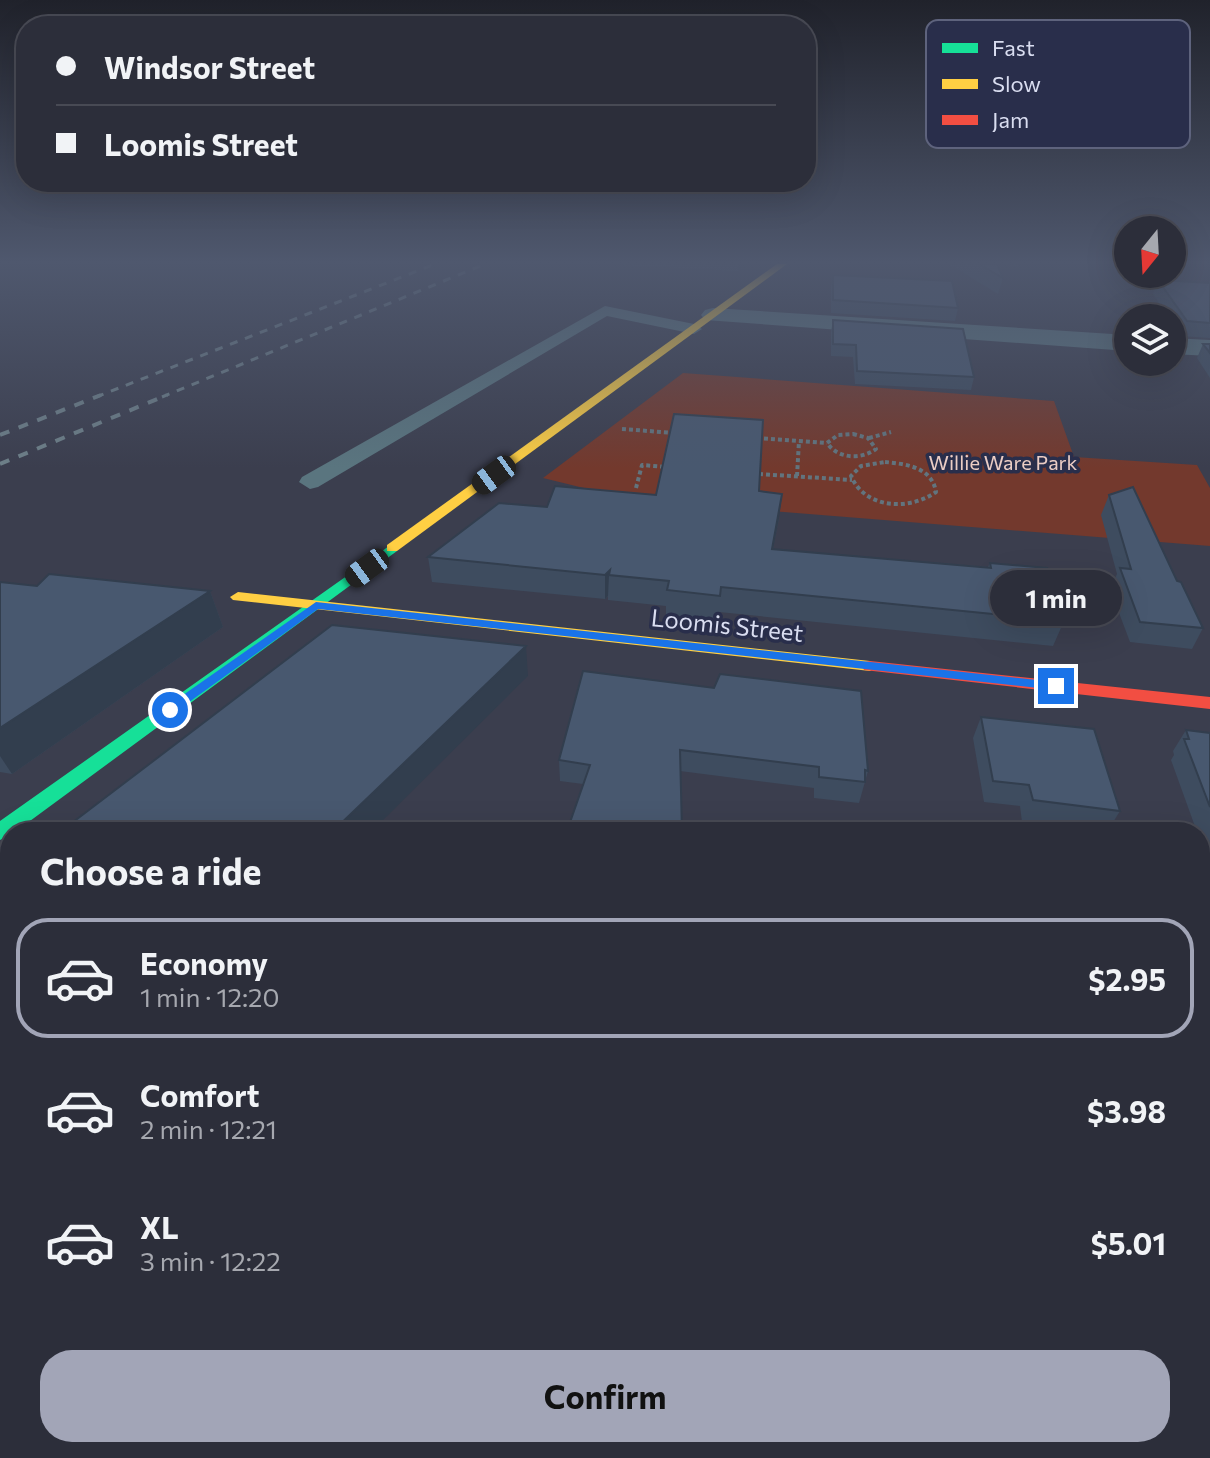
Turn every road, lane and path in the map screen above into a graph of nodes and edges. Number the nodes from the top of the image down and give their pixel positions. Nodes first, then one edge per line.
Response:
1 (569, 332) edge
2 (689, 332) edge
3 (906, 332) edge
4 (1114, 342) edge
5 (1186, 347) edge
6 (1210, 348) edge
7 (609, 428) dead end
8 (891, 432) dead end
9 (686, 433) edge
10 (745, 437) edge
11 (868, 438) junction
12 (799, 441) junction
13 (827, 443) junction
14 (865, 456) junction
15 (873, 463) junction
16 (666, 467) edge
17 (759, 474) edge
18 (797, 476) junction
19 (852, 480) junction
20 (310, 482) dead end
21 (636, 488) dead end
22 (238, 597) dead end
23 (316, 605) junction
24 (1210, 703) edge
25 (14, 822) edge

1 - 20 lane
2 - 23 main road
3 - 4 street
5 - 6 street
7 - 9 path
8 - 11 path
10 - 12 path
11 - 13 path
11 - 14 path
12 - 13 path
12 - 18 path
13 - 14 path
14 - 15 path
15 - 19 path
15 - 19 path
16 - 21 path
17 - 18 path
18 - 19 path
22 - 23 main road, Loomis Street
23 - 24 main road, Loomis Street
23 - 25 main road

